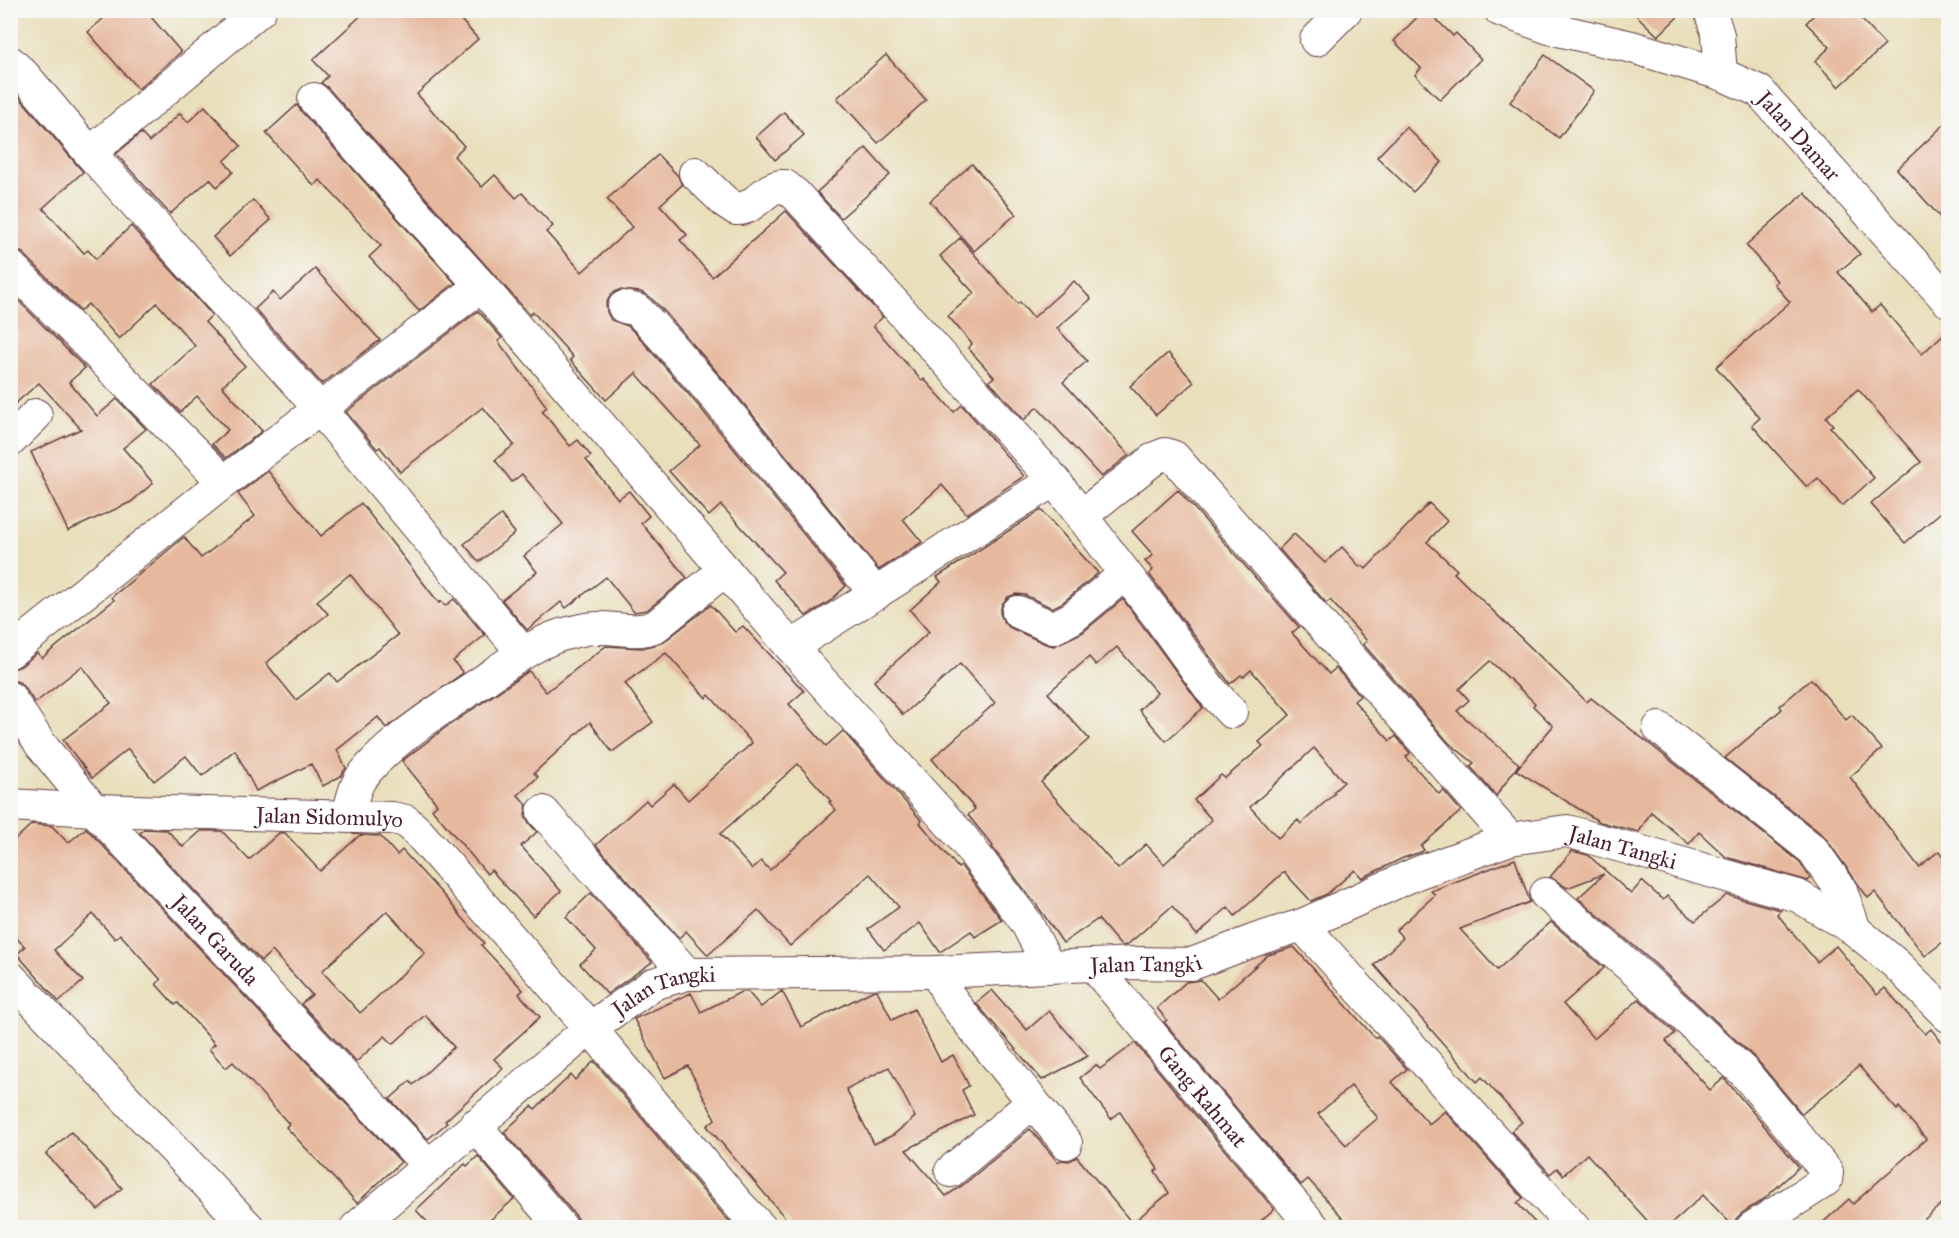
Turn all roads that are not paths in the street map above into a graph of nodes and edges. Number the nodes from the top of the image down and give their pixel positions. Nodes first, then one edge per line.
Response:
1 (260, 10) edge
2 (1346, 10) edge
3 (1500, 10) edge
4 (1710, 10) edge
5 (1316, 40) dead end
6 (10, 62) edge
7 (1720, 74) junction
8 (314, 99) dead end
9 (90, 153) junction
10 (695, 173) dead end
11 (10, 266) edge
12 (481, 286) junction
13 (1948, 301) edge
14 (624, 307) dead end
15 (320, 409) junction
16 (36, 415) dead end
17 (10, 441) edge
18 (1054, 480) junction
19 (224, 482) junction
20 (1081, 516) junction
21 (724, 570) junction
22 (1125, 574) junction
23 (876, 594) junction
24 (1018, 612) dead end
25 (791, 647) junction
26 (10, 652) edge
27 (523, 653) junction
28 (10, 698) edge
29 (1231, 712) dead end
30 (1659, 728) dead end
31 (10, 805) edge
32 (94, 810) junction
33 (543, 812) dead end
34 (348, 816) junction
35 (1510, 839) junction
36 (1546, 894) dead end
37 (1302, 925) junction
38 (1855, 930) junction
39 (1093, 965) junction
40 (1049, 967) junction
41 (937, 972) junction
42 (687, 974) junction
43 (10, 977) edge
44 (1948, 1016) edge
45 (590, 1028) junction
46 (1032, 1103) junction
47 (476, 1125) junction
48 (1065, 1143) dead end
49 (435, 1159) junction
50 (951, 1171) dead end
51 (363, 1225) edge
52 (249, 1227) edge
53 (561, 1227) edge
54 (761, 1227) edge
55 (1314, 1227) edge
56 (1574, 1227) edge
57 (1752, 1227) edge

1 - 9 street
2 - 5 street
3 - 7 street, Jalan Damar
4 - 7 street
6 - 9 street
7 - 13 street, Jalan Damar
8 - 12 street
9 - 15 street
10 - 18 street
11 - 19 street
12 - 15 street
12 - 21 street
14 - 23 street
15 - 19 street
15 - 27 street
16 - 17 street
18 - 20 street
18 - 23 street
19 - 26 street
20 - 22 street
20 - 35 street
21 - 25 street
21 - 27 street
22 - 24 street
22 - 29 street
23 - 25 street
25 - 40 street
27 - 34 street
28 - 32 street, Jalan Garuda
30 - 38 street
31 - 32 street, Jalan Sidomulyo
32 - 34 street, Jalan Sidomulyo
32 - 49 street, Jalan Garuda
33 - 42 street
34 - 45 street, Jalan Sidomulyo
35 - 37 street, Jalan Tangki
35 - 38 street, Jalan Tangki
36 - 57 street
37 - 39 street, Jalan Tangki
37 - 56 street
38 - 44 street, Jalan Tangki
39 - 40 street, Jalan Tangki
39 - 55 street, Gang Rahmat
40 - 41 street, Jalan Tangki
41 - 42 street, Jalan Tangki
41 - 46 street
42 - 45 street, Jalan Tangki
43 - 52 street
45 - 47 street, Jalan Tangki
45 - 54 street, Jalan Sidomulyo
46 - 48 street
46 - 50 street
47 - 49 street, Jalan Tangki
47 - 53 street
49 - 51 street, Jalan Tangki

